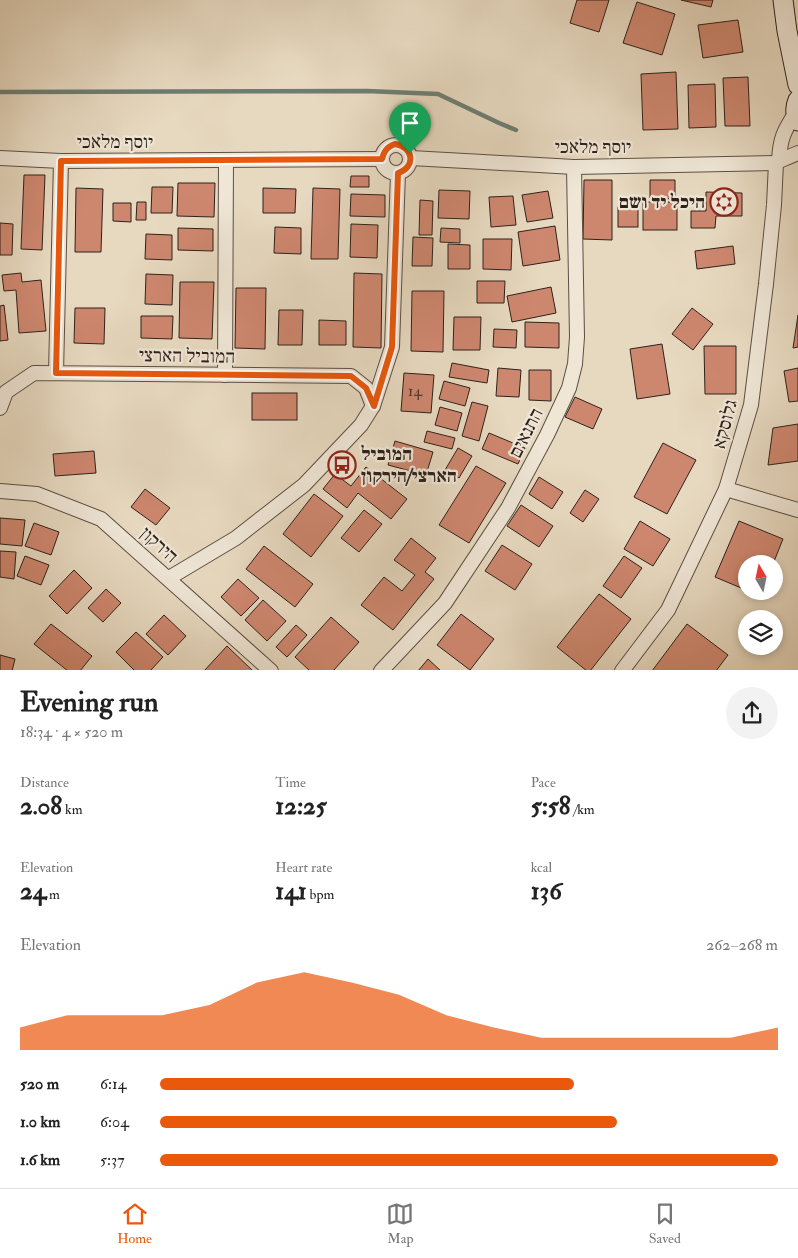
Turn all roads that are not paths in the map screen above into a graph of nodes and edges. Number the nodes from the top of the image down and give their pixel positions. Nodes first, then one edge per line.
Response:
1 (783, 0) edge
2 (794, 0) edge
3 (798, 16) edge
4 (798, 85) edge
5 (797, 111) edge
6 (798, 152) edge
7 (0, 158) edge
8 (411, 158) junction
9 (382, 159) junction
10 (226, 160) junction
11 (61, 161) junction
12 (777, 162) junction
13 (574, 167) junction
14 (398, 173) junction
15 (56, 373) junction
16 (225, 375) junction
17 (374, 406) junction
18 (0, 408) edge
19 (726, 489) junction
20 (0, 491) edge
21 (798, 510) edge
22 (169, 578) junction
23 (271, 670) edge
24 (380, 670) edge
25 (622, 670) edge

1 - 4 street
2 - 3 street
5 - 12 street, גלוסקא
6 - 12 street
7 - 11 street
8 - 9 street
8 - 13 street, יוסף מלאכי
8 - 14 street
9 - 10 street, יוסף מלאכי
9 - 14 street
10 - 11 street, יוסף מלאכי
10 - 16 street
11 - 15 street, יוסף מלאכי
12 - 13 street, יוסף מלאכי
12 - 19 street, גלוסקא
13 - 24 street, התנאים
14 - 17 street
15 - 16 street, המוביל הארצי
15 - 18 street, המוביל הארצי
16 - 17 street, המוביל הארצי
17 - 22 street
19 - 21 street
19 - 25 street, גלוסקא
20 - 22 street, הירקון
22 - 23 street, הירקון

